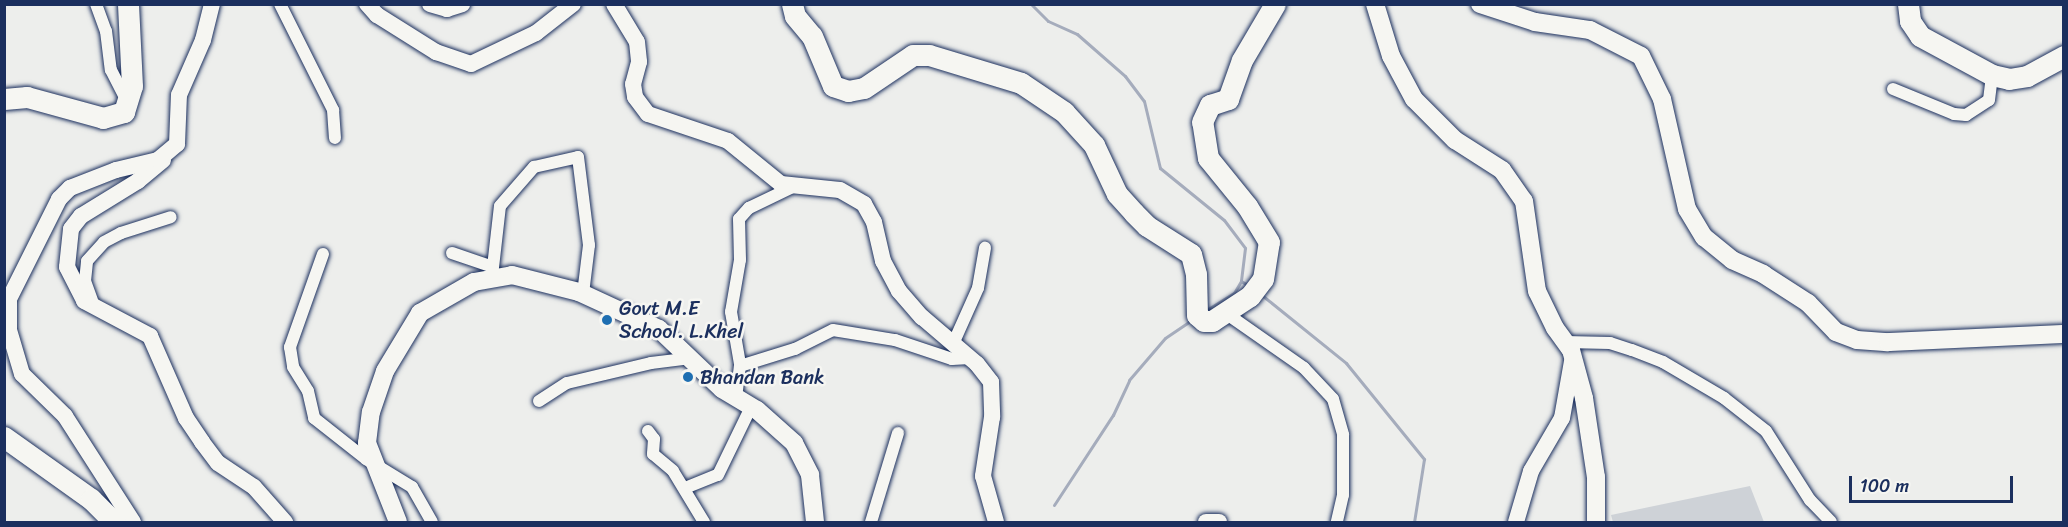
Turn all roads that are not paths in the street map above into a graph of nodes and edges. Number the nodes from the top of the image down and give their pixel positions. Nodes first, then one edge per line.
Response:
1 (96, 4) edge
2 (128, 4) edge
3 (212, 4) edge
4 (280, 4) edge
5 (367, 4) edge
6 (430, 4) edge
7 (462, 4) edge
8 (573, 4) edge
9 (614, 4) edge
10 (792, 4) edge
11 (1275, 4) edge
12 (1375, 4) edge
13 (1480, 4) edge
14 (1908, 4) edge
15 (2064, 56) edge
16 (1992, 75) junction
17 (1893, 89) dead end
18 (4, 99) edge
19 (129, 106) junction
20 (335, 138) dead end
21 (168, 155) junction
22 (796, 185) junction
23 (171, 217) dead end
24 (985, 248) dead end
25 (452, 253) dead end
26 (323, 254) dead end
27 (493, 271) junction
28 (584, 294) junction
29 (97, 309) junction
30 (1227, 315) junction
31 (2064, 334) edge
32 (1565, 342) junction
33 (953, 344) junction
34 (689, 358) junction
35 (970, 358) junction
36 (1572, 361) junction
37 (740, 366) junction
38 (539, 401) dead end
39 (744, 403) junction
40 (648, 431) dead end
41 (898, 433) dead end
42 (4, 437) edge
43 (374, 462) junction
44 (686, 489) junction
45 (114, 522) edge
46 (134, 522) edge
47 (285, 522) edge
48 (398, 522) edge
49 (432, 522) edge
50 (704, 522) edge
51 (816, 522) edge
52 (872, 522) edge
53 (996, 522) edge
54 (1206, 522) edge
55 (1219, 522) edge
56 (1337, 522) edge
57 (1516, 522) edge
58 (1596, 522) edge
59 (1831, 522) edge

1 - 19 street
2 - 19 highway
3 - 21 street
4 - 20 street
5 - 8 street
6 - 7 street
9 - 22 street
10 - 30 highway
11 - 30 highway
12 - 32 main road
13 - 31 main road
14 - 16 highway
15 - 16 highway
16 - 17 street
18 - 19 highway
21 - 29 street
21 - 46 street
22 - 33 street
22 - 37 street
23 - 29 street
24 - 33 street
25 - 27 street
26 - 43 street
27 - 28 main road
27 - 28 street
27 - 43 main road
28 - 34 main road
29 - 47 street
30 - 56 street
32 - 36 main road
32 - 59 street
33 - 35 street
34 - 38 street
34 - 39 main road
35 - 37 street
35 - 53 street
36 - 57 street
36 - 58 main road
37 - 39 street
39 - 44 street
39 - 51 main road
40 - 44 street
41 - 52 street
42 - 45 highway
43 - 48 main road
43 - 49 street
44 - 50 street
54 - 55 street

